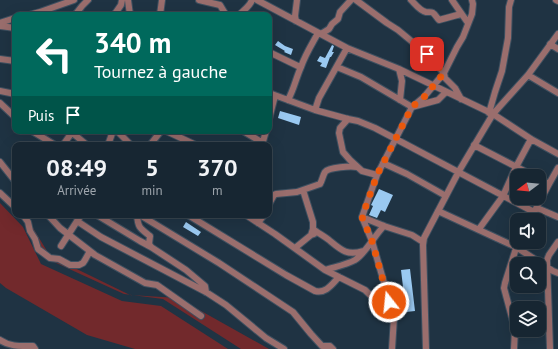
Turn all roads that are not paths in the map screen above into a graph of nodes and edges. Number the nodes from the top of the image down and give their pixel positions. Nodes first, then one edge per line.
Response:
1 (74, 0) edge
2 (88, 0) edge
3 (122, 0) edge
4 (128, 0) edge
5 (162, 0) edge
6 (199, 0) edge
7 (252, 0) edge
8 (257, 0) edge
9 (297, 0) edge
10 (351, 0) edge
11 (356, 0) edge
12 (411, 0) edge
13 (452, 0) edge
14 (511, 0) edge
15 (473, 1) edge
16 (221, 2) edge
17 (40, 12) edge
18 (77, 12) edge
19 (116, 12) edge
20 (130, 12) edge
21 (160, 12) edge
22 (225, 12) edge
23 (243, 12) edge
24 (461, 14) junction
25 (12, 19) edge
26 (296, 21) junction
27 (0, 23) edge
28 (468, 23) junction
29 (0, 26) edge
30 (12, 28) edge
31 (319, 33) junction
32 (558, 34) edge
33 (550, 44) junction
34 (347, 48) junction
35 (558, 49) edge
36 (272, 53) edge
37 (0, 59) edge
38 (12, 61) edge
39 (300, 67) junction
40 (337, 67) junction
41 (399, 69) junction
42 (444, 73) junction
43 (528, 75) junction
44 (433, 86) junction
45 (0, 91) edge
46 (446, 92) junction
47 (12, 93) edge
48 (558, 93) edge
49 (272, 95) edge
50 (461, 99) junction
51 (288, 100) junction
52 (400, 100) junction
53 (0, 103) edge
54 (412, 107) junction
55 (315, 110) junction
56 (491, 113) junction
57 (12, 114) edge
58 (348, 119) junction
59 (37, 134) edge
60 (74, 134) edge
61 (121, 134) edge
62 (159, 134) edge
63 (172, 134) edge
64 (247, 134) edge
65 (396, 138) junction
66 (531, 139) junction
67 (50, 142) edge
68 (84, 142) edge
69 (128, 142) edge
70 (152, 142) edge
71 (190, 142) edge
72 (259, 142) edge
73 (474, 145) junction
74 (558, 154) edge
75 (0, 162) edge
76 (383, 163) junction
77 (357, 167) junction
78 (516, 167) junction
79 (558, 168) edge
80 (520, 169) edge
81 (459, 171) junction
82 (377, 175) junction
83 (12, 176) edge
84 (546, 182) edge
85 (549, 184) junction
86 (303, 190) junction
87 (0, 193) edge
88 (446, 196) junction
89 (503, 196) junction
90 (272, 199) edge
91 (12, 204) edge
92 (536, 210) junction
93 (438, 211) junction
94 (534, 213) edge
95 (558, 216) edge
96 (362, 217) junction
97 (25, 218) edge
98 (51, 218) edge
99 (79, 218) edge
100 (102, 218) edge
101 (137, 218) edge
102 (145, 218) edge
103 (192, 218) edge
104 (250, 218) edge
105 (262, 218) edge
106 (77, 221) junction
107 (258, 223) junction
108 (384, 226) junction
109 (313, 229) junction
110 (479, 229) junction
111 (319, 234) junction
112 (68, 235) junction
113 (311, 235) junction
114 (372, 241) junction
115 (510, 241) edge
116 (423, 242) junction
117 (558, 242) edge
118 (61, 246) dead end
119 (151, 247) junction
120 (295, 248) junction
121 (515, 249) edge
122 (524, 249) edge
123 (90, 251) junction
124 (363, 251) junction
125 (547, 267) junction
126 (324, 270) junction
127 (558, 273) edge
128 (339, 277) junction
129 (206, 292) junction
130 (200, 316) dead end
131 (394, 318) junction
132 (0, 340) edge
133 (34, 349) edge
134 (284, 349) edge
135 (333, 349) edge
136 (392, 349) edge
137 (426, 349) edge
138 (514, 349) edge
139 (550, 349) edge

1 - 17 street
2 - 18 street
3 - 19 street
4 - 20 street
5 - 21 street
6 - 16 street
7 - 23 street
8 - 26 street
9 - 26 street
10 - 31 street
11 - 42 street
12 - 24 street
13 - 24 street
14 - 56 street
15 - 28 street
16 - 22 street
24 - 28 street
25 - 27 street
26 - 31 street
28 - 42 street
29 - 30 street
31 - 34 street
31 - 39 street
32 - 33 street
33 - 35 street
33 - 43 street
34 - 40 street
34 - 41 street
36 - 39 street
37 - 38 street
39 - 51 street
40 - 52 street
40 - 55 street
41 - 44 street
41 - 52 street
42 - 44 street
42 - 50 street
43 - 48 street
43 - 56 street
44 - 46 street
44 - 54 street
45 - 47 street
46 - 50 street
46 - 54 street
49 - 51 street
50 - 56 street
51 - 55 street
52 - 54 street
53 - 57 street
54 - 65 street
55 - 58 street
56 - 66 street
56 - 73 street
58 - 65 street
58 - 77 street
59 - 67 street
60 - 68 street
61 - 69 street
62 - 70 street
63 - 71 street
64 - 72 street
65 - 76 street
65 - 81 street
66 - 74 street
66 - 78 street
73 - 78 street
73 - 81 street
75 - 83 street
76 - 82 street
76 - 88 street
77 - 82 street
77 - 86 street
78 - 80 street
78 - 89 street
79 - 85 street
81 - 88 street
81 - 89 street
82 - 96 street
84 - 85 street
85 - 92 street
86 - 90 street
86 - 109 street
87 - 91 street
88 - 93 street
89 - 92 street
89 - 110 street
92 - 94 street
92 - 95 street
93 - 110 street
93 - 116 street
96 - 108 street
96 - 114 street
97 - 123 street
98 - 112 street
99 - 106 street
100 - 119 street
101 - 119 street
102 - 135 street
103 - 128 street
104 - 107 street
105 - 107 street
106 - 112 street
106 - 129 street
107 - 120 street
108 - 114 street
108 - 116 street
109 - 111 street
109 - 113 street
110 - 115 street
111 - 113 street
111 - 124 street
112 - 118 street
112 - 123 street
113 - 120 street
114 - 124 street
114 - 131 street
116 - 137 street
117 - 125 street
119 - 129 street
120 - 126 street
121 - 138 street
122 - 125 street
123 - 130 street
124 - 126 street
125 - 127 street
125 - 139 street
126 - 128 street
128 - 131 street
129 - 134 street
131 - 136 street
132 - 133 street

